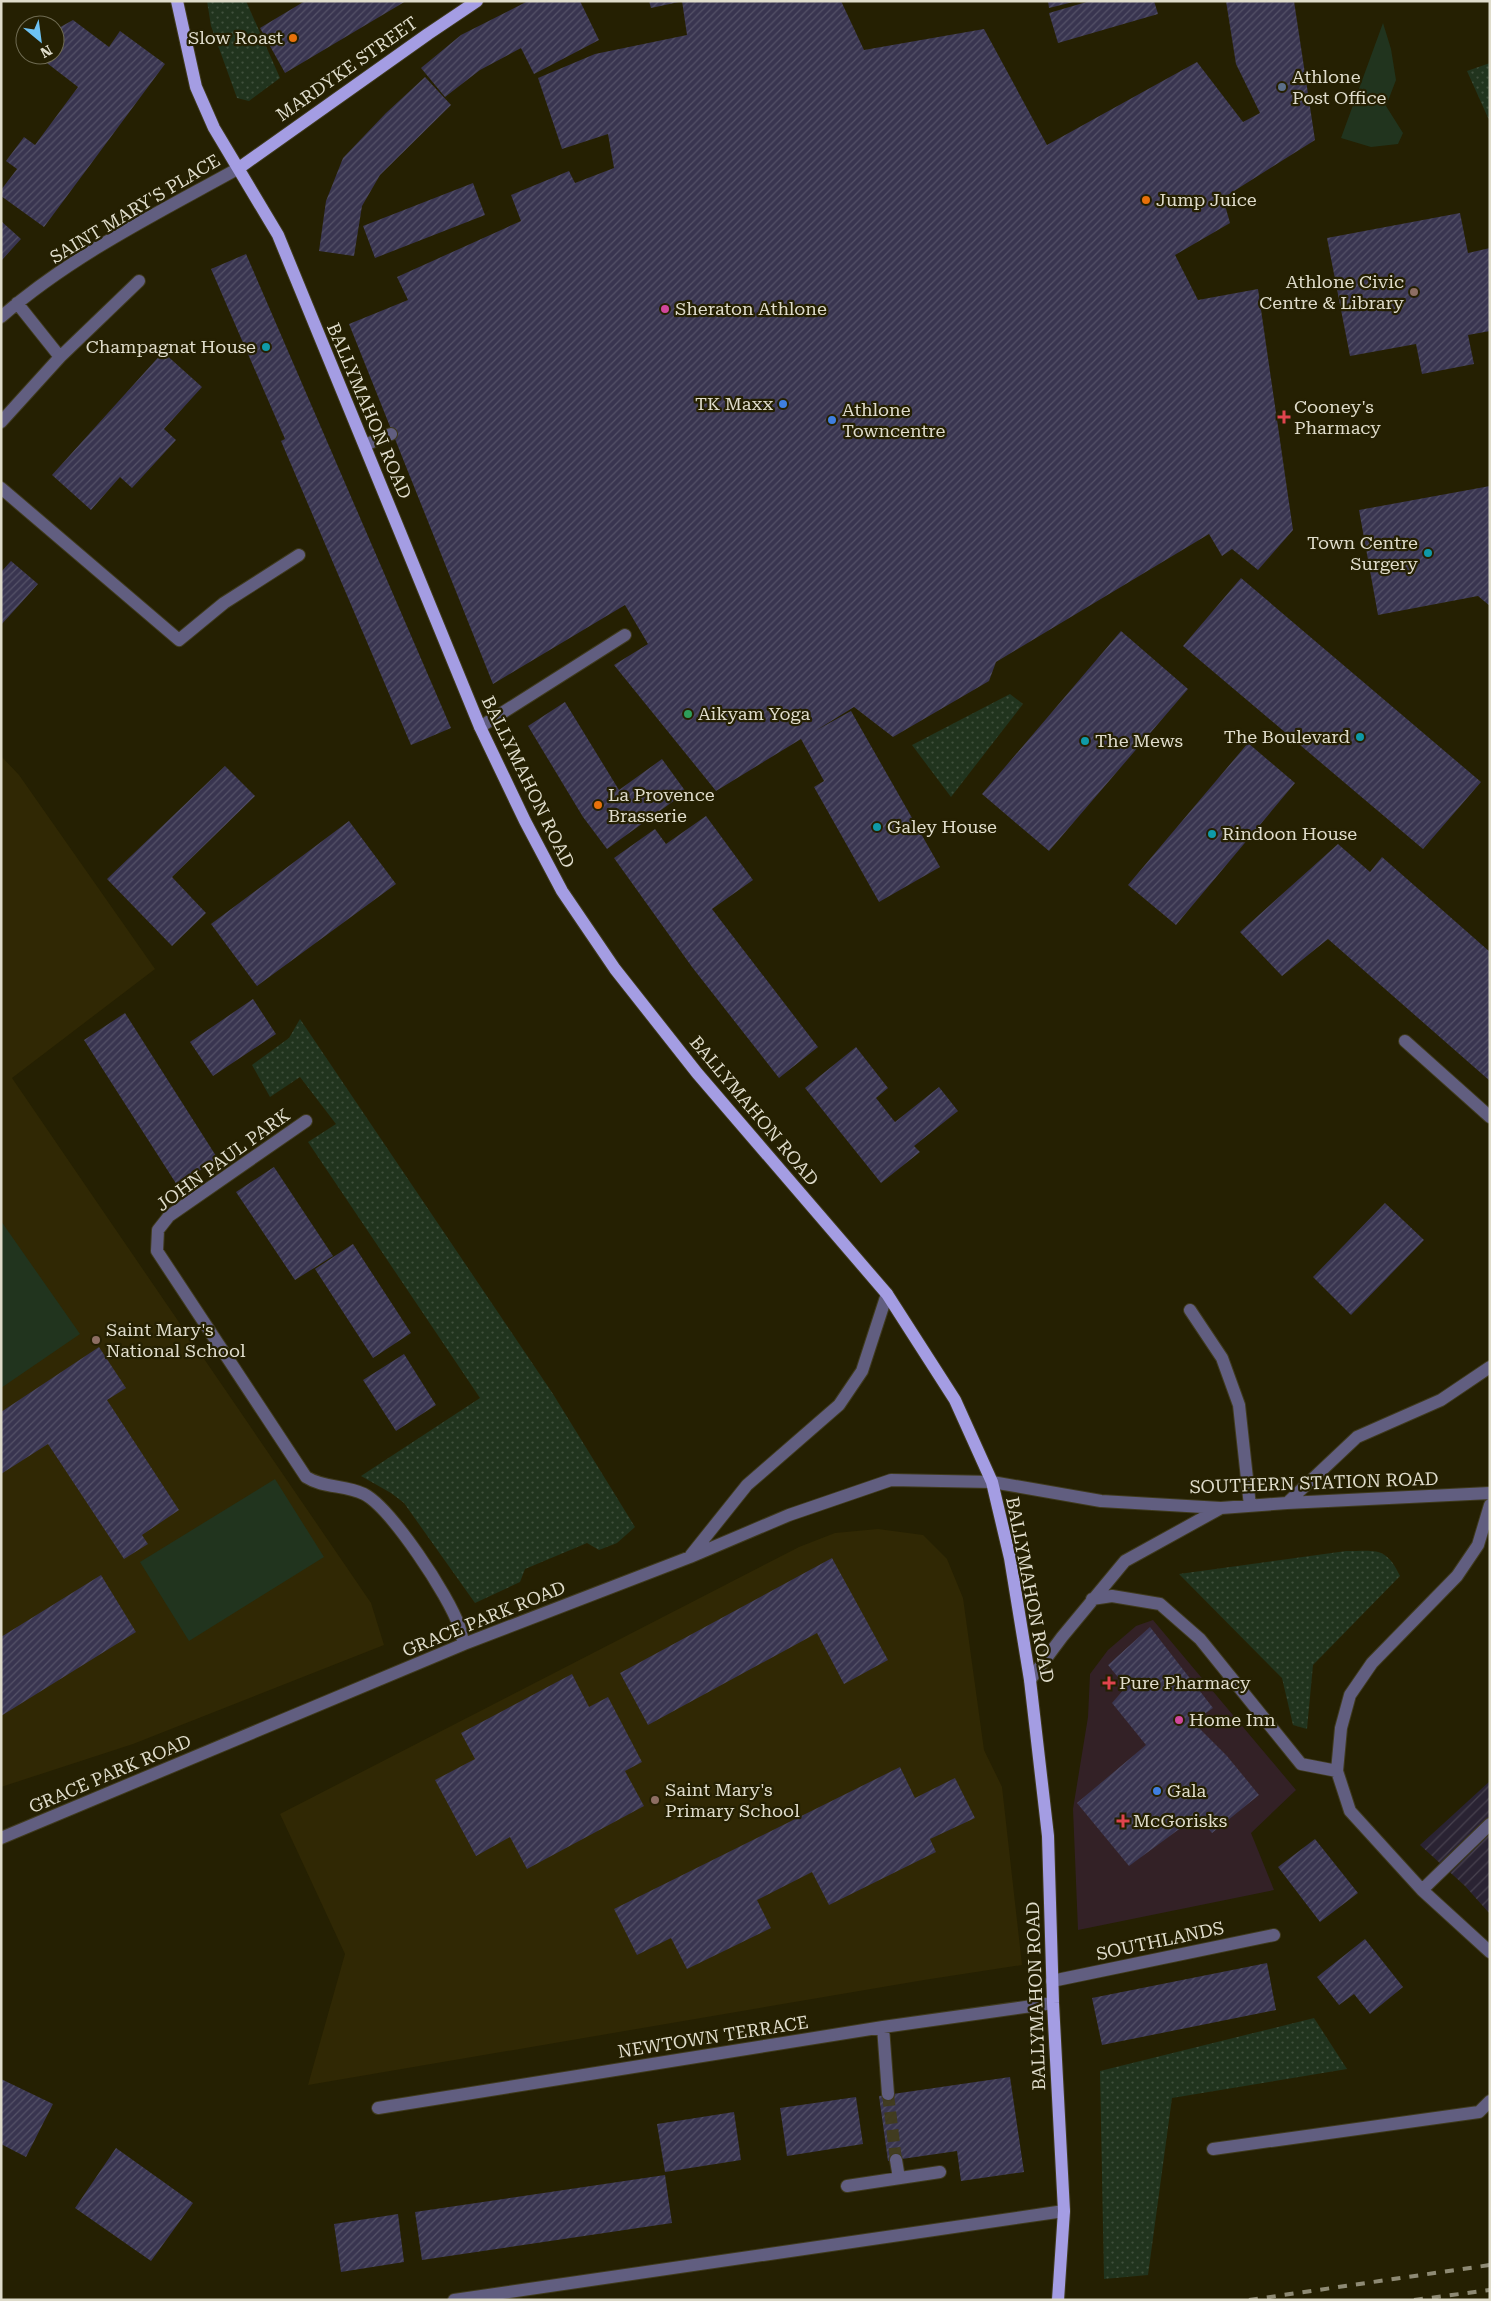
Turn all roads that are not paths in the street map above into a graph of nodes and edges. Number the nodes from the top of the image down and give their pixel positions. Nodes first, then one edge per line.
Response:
1 (176, 1) edge
2 (477, 1) edge
3 (239, 168) junction
4 (139, 281) dead end
5 (17, 303) junction
6 (1, 316) edge
7 (60, 357) junction
8 (1, 422) edge
9 (391, 434) dead end
10 (365, 445) junction
11 (1, 488) edge
12 (299, 555) dead end
13 (625, 635) dead end
14 (480, 727) junction
15 (1405, 1041) dead end
16 (1490, 1117) edge
17 (306, 1122) dead end
18 (886, 1294) junction
19 (1190, 1310) dead end
20 (1490, 1367) edge
21 (992, 1482) junction
22 (1490, 1493) edge
23 (1287, 1503) junction
24 (1490, 1505) edge
25 (1250, 1506) junction
26 (1221, 1508) junction
27 (690, 1558) junction
28 (1092, 1599) junction
29 (464, 1644) junction
30 (1030, 1680) junction
31 (1337, 1771) junction
32 (1490, 1824) edge
33 (1, 1838) edge
34 (1422, 1890) junction
35 (1274, 1935) dead end
36 (1490, 1952) edge
37 (1052, 1982) junction
38 (1053, 2003) junction
39 (883, 2027) junction
40 (888, 2094) tunnel mouth
41 (1490, 2101) edge
42 (378, 2108) dead end
43 (1213, 2149) dead end
44 (896, 2160) tunnel mouth
45 (940, 2172) dead end
46 (899, 2178) junction
47 (847, 2186) dead end
48 (1064, 2211) junction
49 (454, 2300) edge
50 (1058, 2300) edge

1 - 3 main road, BALLYMAHON ROAD
2 - 3 main road, MARDYKE STREET
3 - 5 street, SAINT MARY'S PLACE
3 - 10 main road, BALLYMAHON ROAD
4 - 7 street
5 - 6 street, SAINT MARY'S PLACE
5 - 7 street
7 - 8 street
9 - 10 street
10 - 14 main road, BALLYMAHON ROAD
11 - 12 street
13 - 14 street
14 - 18 main road, BALLYMAHON ROAD
15 - 16 street
17 - 29 street, JOHN PAUL PARK
18 - 21 main road, BALLYMAHON ROAD
18 - 27 street
19 - 25 street
20 - 23 street
21 - 26 street, SOUTHERN STATION ROAD
21 - 27 street, GRACE PARK ROAD
21 - 30 main road, BALLYMAHON ROAD
22 - 23 street, SOUTHERN STATION ROAD
23 - 25 street, SOUTHERN STATION ROAD
24 - 31 street
25 - 26 street, SOUTHERN STATION ROAD
26 - 28 street
27 - 29 street, GRACE PARK ROAD
28 - 30 street
28 - 31 street
29 - 33 street, GRACE PARK ROAD
30 - 37 main road, BALLYMAHON ROAD
31 - 34 street
32 - 34 street
34 - 36 street
35 - 37 street, SOUTHLANDS
37 - 38 main road, BALLYMAHON ROAD
38 - 39 street, NEWTOWN TERRACE
38 - 48 main road, BALLYMAHON ROAD
39 - 40 street
39 - 42 street, NEWTOWN TERRACE
41 - 43 street
44 - 46 street
45 - 46 street
46 - 47 street
48 - 49 street
48 - 50 main road, BALLYMAHON ROAD

